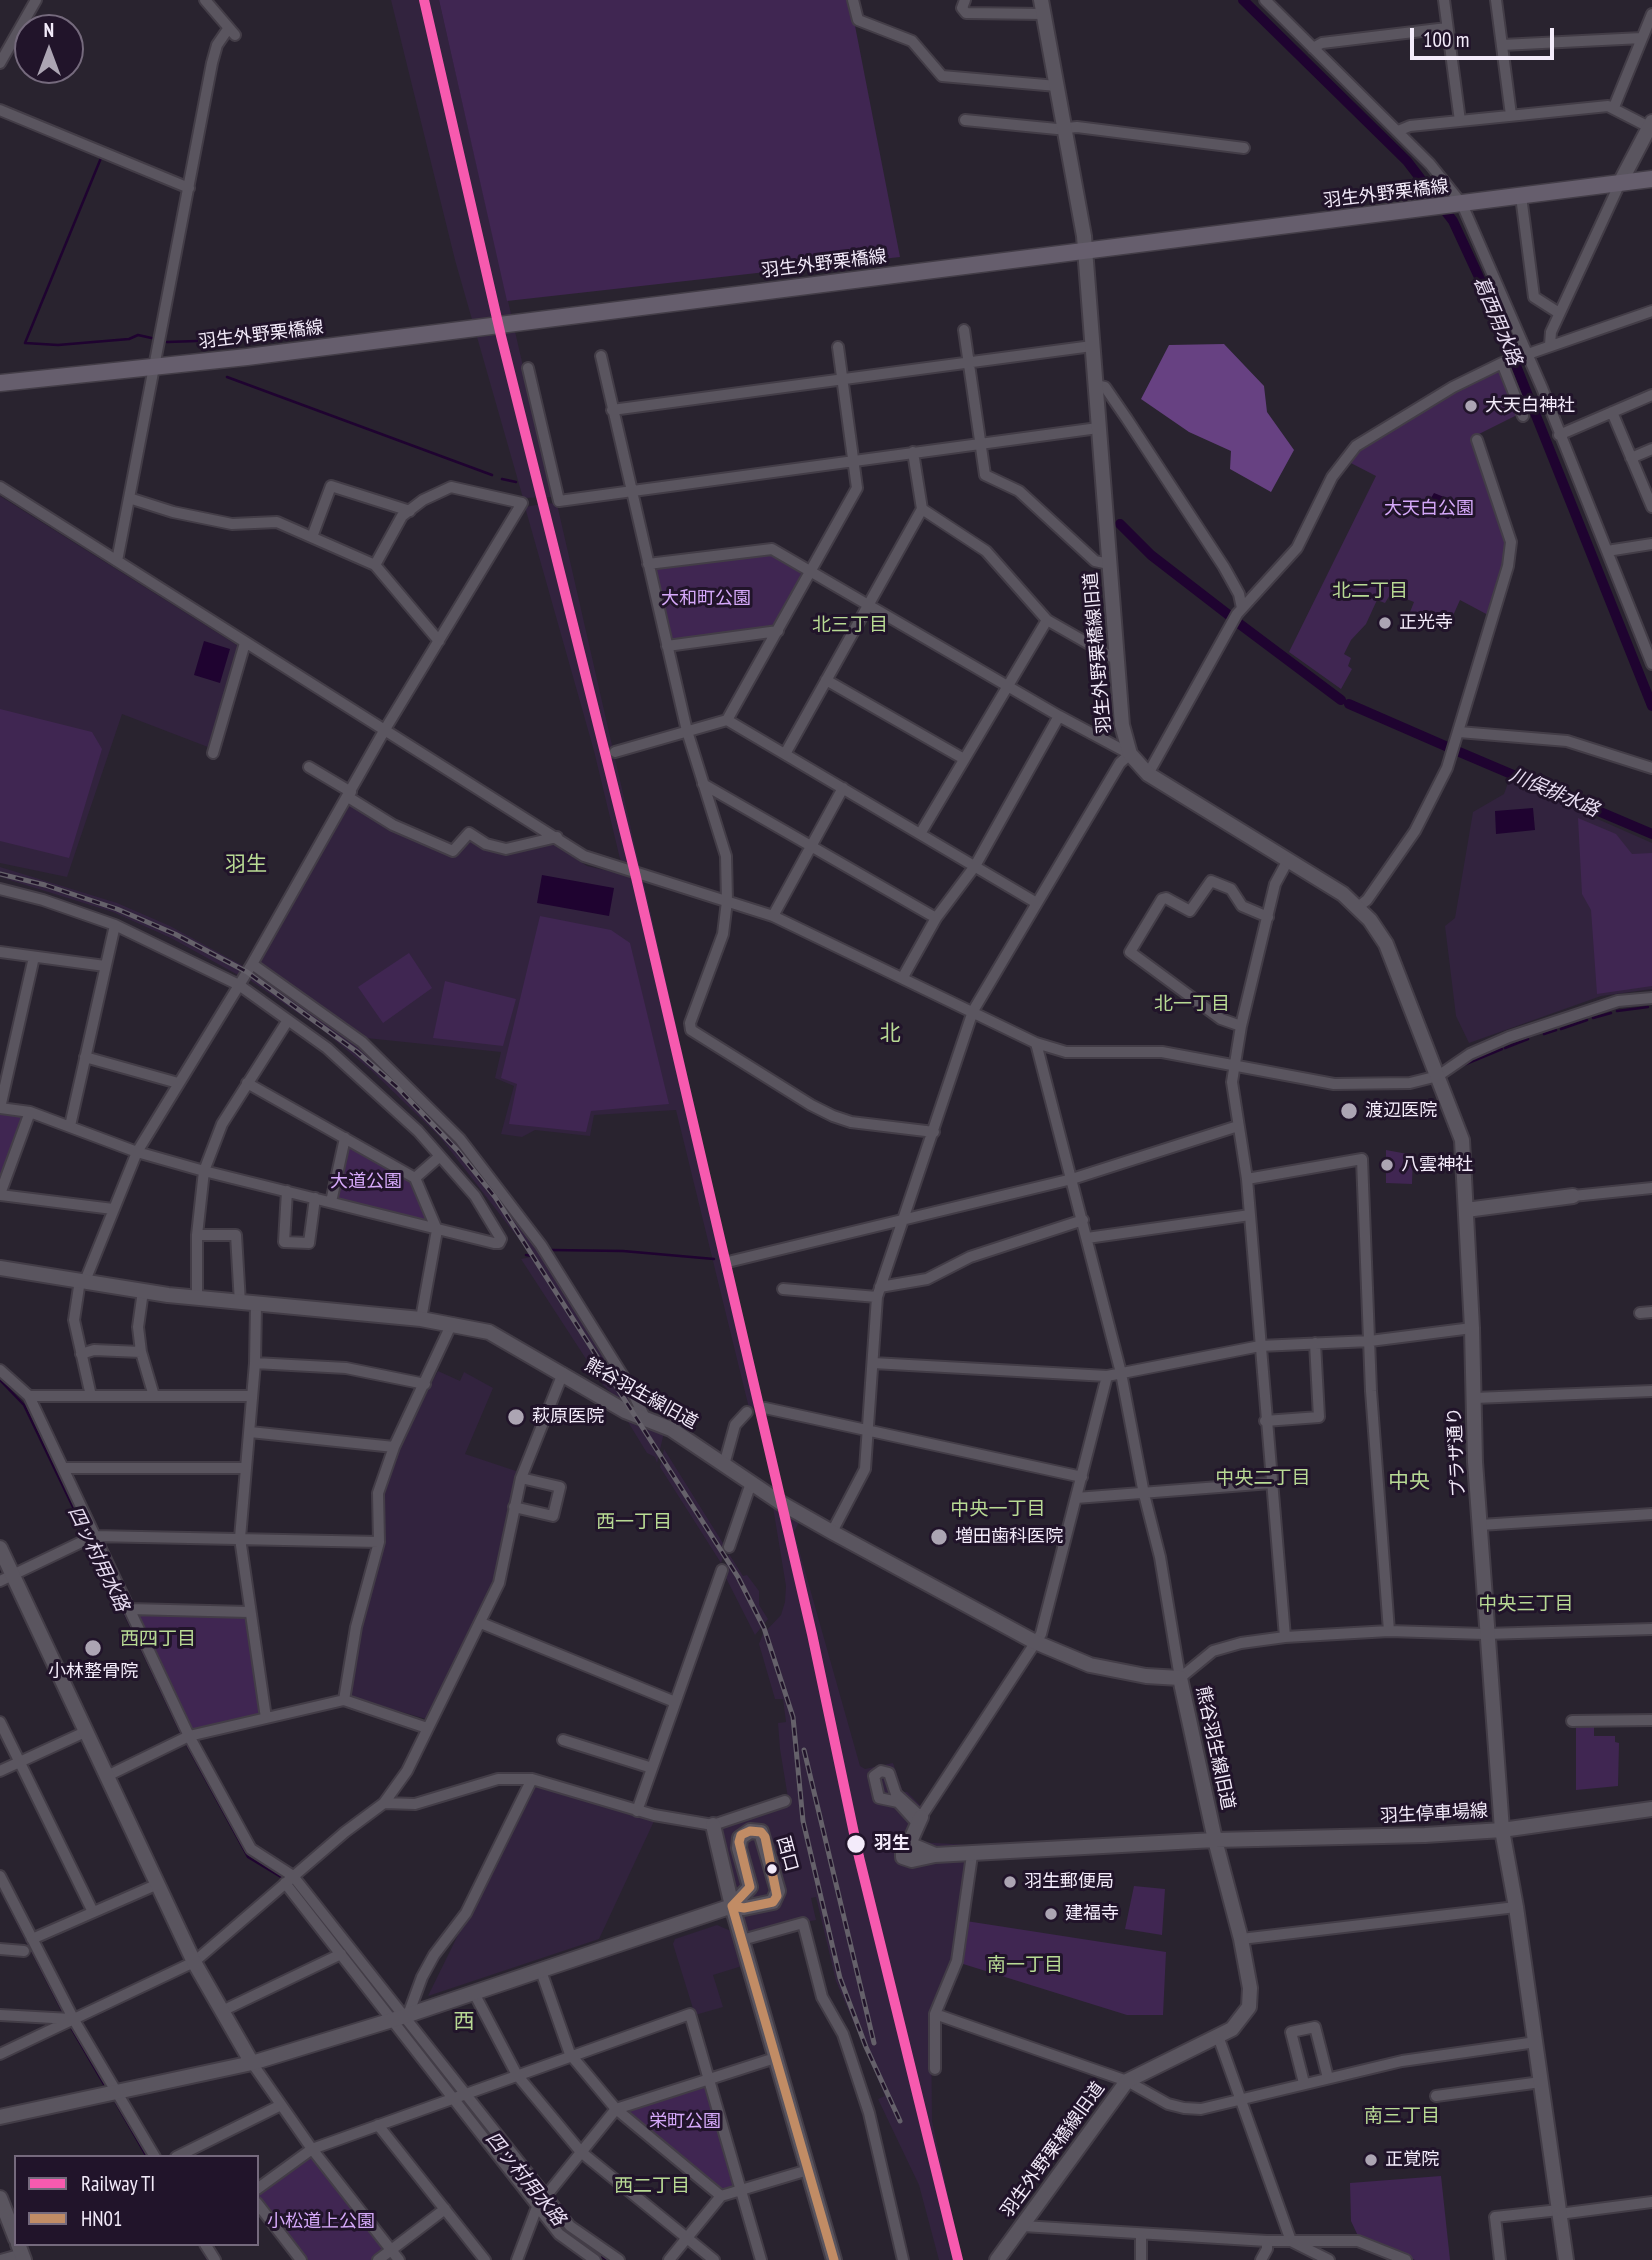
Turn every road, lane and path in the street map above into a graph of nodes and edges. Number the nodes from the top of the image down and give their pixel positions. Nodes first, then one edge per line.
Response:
1 (36, 0) edge
2 (205, 0) edge
3 (853, 0) edge
4 (965, 0) edge
5 (1265, 0) edge
6 (1444, 0) edge
7 (1496, 0) edge
8 (1043, 7) edge
9 (1652, 14) edge
10 (1447, 28) junction
11 (1642, 38) junction
12 (1502, 45) junction
13 (1313, 48) junction
14 (0, 62) edge
15 (1057, 86) junction
16 (1614, 107) junction
17 (0, 110) edge
18 (1511, 115) junction
19 (965, 120) dead end
20 (1460, 121) junction
21 (1651, 125) edge
22 (1065, 128) junction
23 (1398, 131) junction
24 (1244, 148) dead end
25 (1652, 179) edge
26 (1620, 183) junction
27 (189, 188) junction
28 (1521, 196) junction
29 (1460, 204) junction
30 (1085, 251) junction
31 (1652, 311) edge
32 (1559, 313) junction
33 (964, 330) dead end
34 (1550, 345) junction
35 (1092, 346) junction
36 (838, 348) dead end
37 (1525, 354) junction
38 (601, 356) dead end
39 (969, 363) junction
40 (1503, 363) junction
41 (155, 367) junction
42 (528, 368) dead end
43 (843, 379) junction
44 (0, 383) edge
45 (1096, 385) junction
46 (1652, 396) edge
47 (612, 410) junction
48 (1612, 412) junction
49 (1523, 416) dead end
50 (1098, 428) junction
51 (1559, 435) junction
52 (1477, 440) dead end
53 (981, 443) junction
54 (1652, 449) edge
55 (913, 452) junction
56 (1631, 458) junction
57 (855, 461) junction
58 (0, 486) edge
59 (631, 491) junction
60 (129, 498) junction
61 (1652, 507) edge
62 (922, 509) junction
63 (410, 511) junction
64 (312, 537) junction
65 (1652, 544) edge
66 (1607, 551) junction
67 (117, 561) junction
68 (648, 564) junction
69 (1109, 564) junction
70 (375, 565) junction
71 (810, 570) junction
72 (868, 605) junction
73 (1237, 615) junction
74 (1047, 620) junction
75 (778, 631) junction
76 (439, 641) junction
77 (245, 643) junction
78 (667, 646) junction
79 (1117, 660) junction
80 (1652, 664) edge
81 (826, 680) junction
82 (1007, 687) junction
83 (1059, 716) junction
84 (727, 720) junction
85 (384, 731) junction
86 (687, 731) junction
87 (1459, 732) junction
88 (615, 752) dead end
89 (213, 753) dead end
90 (785, 754) junction
91 (1130, 754) junction
92 (964, 759) junction
93 (309, 767) dead end
94 (1652, 768) edge
95 (1148, 774) junction
96 (703, 784) junction
97 (843, 788) junction
98 (349, 794) junction
99 (920, 834) junction
100 (557, 837) junction
101 (811, 846) junction
102 (1287, 860) junction
103 (975, 866) junction
104 (0, 890) edge
105 (727, 901) junction
106 (1035, 902) junction
107 (1358, 907) junction
108 (772, 916) junction
109 (1268, 917) junction
110 (936, 918) junction
111 (115, 925) junction
112 (0, 952) edge
113 (34, 957) junction
114 (252, 964) junction
115 (105, 966) junction
116 (903, 977) junction
117 (239, 985) junction
118 (1652, 998) edge
119 (973, 1011) junction
120 (288, 1020) junction
121 (1241, 1026) junction
122 (1036, 1043) junction
123 (85, 1057) junction
124 (1234, 1065) junction
125 (1438, 1076) junction
126 (178, 1083) junction
127 (247, 1083) junction
128 (0, 1108) edge
129 (30, 1112) junction
130 (70, 1126) junction
131 (1237, 1126) junction
132 (934, 1132) junction
133 (345, 1138) junction
134 (137, 1152) junction
135 (440, 1156) junction
136 (204, 1171) junction
137 (415, 1178) junction
138 (1072, 1179) junction
139 (1247, 1179) junction
140 (1652, 1188) edge
141 (287, 1191) junction
142 (0, 1194) edge
143 (1573, 1196) joint
144 (315, 1198) junction
145 (331, 1202) junction
146 (113, 1209) junction
147 (1466, 1210) junction
148 (1250, 1215) junction
149 (904, 1220) junction
150 (1083, 1220) junction
151 (437, 1230) junction
152 (197, 1234) junction
153 (1087, 1238) junction
154 (732, 1261) dead end
155 (0, 1268) edge
156 (83, 1280) junction
157 (783, 1289) dead end
158 (144, 1291) junction
159 (878, 1292) junction
160 (197, 1299) junction
161 (240, 1303) junction
162 (256, 1305) junction
163 (421, 1318) junction
164 (452, 1323) junction
165 (1472, 1328) junction
166 (1370, 1340) junction
167 (1315, 1343) junction
168 (1260, 1346) junction
169 (141, 1352) junction
170 (81, 1354) junction
171 (255, 1363) junction
172 (873, 1363) junction
173 (0, 1370) edge
174 (564, 1373) junction
175 (1121, 1373) junction
176 (1107, 1376) junction
177 (425, 1384) junction
178 (1652, 1391) edge
179 (29, 1396) junction
180 (91, 1396) junction
181 (154, 1396) junction
182 (252, 1396) junction
183 (1474, 1398) junction
184 (765, 1408) dead end
185 (747, 1412) dead end
186 (645, 1418) junction
187 (1265, 1421) junction
188 (870, 1429) junction
189 (250, 1432) junction
190 (394, 1447) junction
191 (724, 1465) junction
192 (64, 1468) junction
193 (246, 1468) junction
194 (1082, 1477) junction
195 (521, 1478) junction
196 (751, 1483) junction
197 (1271, 1483) junction
198 (1144, 1494) junction
199 (1076, 1497) junction
200 (514, 1507) junction
201 (1652, 1514) edge
202 (1480, 1525) junction
203 (832, 1532) junction
204 (94, 1536) junction
205 (240, 1538) junction
206 (379, 1542) junction
207 (729, 1547) dead end
208 (0, 1548) edge
209 (722, 1570) dead end
210 (6, 1578) edge
211 (130, 1609) junction
212 (249, 1612) junction
213 (481, 1623) junction
214 (1652, 1629) edge
215 (1389, 1631) junction
216 (1485, 1634) junction
217 (1285, 1637) junction
218 (1035, 1642) junction
219 (1180, 1678) junction
220 (344, 1700) junction
221 (675, 1702) junction
222 (265, 1718) junction
223 (1652, 1720) edge
224 (1572, 1721) dead end
225 (0, 1722) edge
226 (427, 1728) junction
227 (85, 1732) junction
228 (189, 1737) junction
229 (562, 1740) dead end
230 (20, 1762) junction
231 (652, 1768) junction
232 (0, 1771) edge
233 (107, 1776) junction
234 (532, 1779) junction
235 (785, 1801) dead end
236 (384, 1803) junction
237 (1652, 1809) edge
238 (637, 1811) junction
239 (919, 1820) junction
240 (713, 1825) junction
241 (1502, 1830) junction
242 (1215, 1840) junction
243 (972, 1855) junction
244 (0, 1876) edge
245 (289, 1879) junction
246 (158, 1884) junction
247 (732, 1906) junction
248 (1516, 1907) junction
249 (93, 1912) junction
250 (32, 1939) junction
251 (1241, 1939) junction
252 (741, 1940) junction
253 (0, 1950) edge
254 (24, 1951) dead end
255 (341, 1954) junction
256 (194, 1962) junction
257 (541, 1971) junction
258 (474, 1993) junction
259 (222, 2011) junction
260 (935, 2014) junction
261 (0, 2015) edge
262 (401, 2018) junction
263 (74, 2020) junction
264 (1218, 2036) junction
265 (1535, 2042) junction
266 (0, 2054) edge
267 (570, 2054) junction
268 (775, 2058) junction
269 (252, 2063) junction
270 (935, 2069) dead end
271 (517, 2075) junction
272 (708, 2078) junction
273 (1328, 2078) junction
274 (1127, 2081) junction
275 (1541, 2082) junction
276 (1304, 2083) junction
277 (115, 2092) junction
278 (457, 2095) junction
279 (1436, 2096) dead end
280 (1242, 2098) junction
281 (281, 2105) junction
282 (616, 2109) junction
283 (0, 2117) edge
284 (378, 2125) junction
285 (312, 2149) junction
286 (581, 2152) junction
287 (154, 2155) edge
288 (180, 2155) edge
289 (808, 2170) junction
290 (259, 2188) edge
291 (740, 2191) junction
292 (721, 2196) junction
293 (0, 2198) edge
294 (541, 2202) junction
295 (1652, 2202) edge
296 (259, 2206) edge
297 (445, 2209) junction
298 (1559, 2212) junction
299 (1023, 2226) junction
300 (14, 2234) edge
301 (1141, 2234) junction
302 (685, 2239) junction
303 (1267, 2241) junction
304 (1291, 2241) junction
305 (391, 2250) junction
306 (21, 2253) edge
307 (1, 2260) edge
308 (301, 2260) edge
309 (378, 2260) edge
310 (399, 2260) edge
311 (485, 2260) edge
312 (517, 2260) edge
313 (595, 2260) edge
314 (619, 2260) edge
315 (669, 2260) edge
316 (714, 2260) edge
317 (761, 2260) edge
318 (834, 2260) edge
319 (903, 2260) edge
320 (997, 2260) edge
321 (1141, 2260) edge
322 (1261, 2260) edge
323 (1329, 2260) edge
324 (1406, 2260) edge
325 (1500, 2260) edge
326 (1566, 2260) edge

1 - 14 street
2 - 27 street
3 - 15 street
4 - 8 street
5 - 13 street
6 - 10 street
7 - 12 street
8 - 15 street, 羽生外野栗橋線旧道
9 - 11 street
10 - 13 street
10 - 20 street
11 - 12 street
11 - 16 street
12 - 18 street
13 - 23 street
15 - 22 street, 羽生外野栗橋線旧道
16 - 18 street
16 - 21 street
17 - 27 street
18 - 20 street
19 - 22 street
20 - 23 street
21 - 26 street
22 - 24 street
22 - 30 street, 羽生外野栗橋線旧道
23 - 29 street
25 - 26 main road, 羽生外野栗橋線
26 - 28 main road, 羽生外野栗橋線
26 - 32 street
27 - 41 street
28 - 29 main road, 羽生外野栗橋線
28 - 32 street
29 - 30 main road, 羽生外野栗橋線
29 - 37 street
30 - 35 street, 羽生外野栗橋線旧道
30 - 41 main road, 羽生外野栗橋線
31 - 34 street
32 - 34 street
33 - 39 street
34 - 37 street
35 - 39 street
35 - 45 street, 羽生外野栗橋線旧道
36 - 43 street
37 - 40 street
37 - 51 street
38 - 47 street
39 - 43 street
39 - 53 street
40 - 49 street
40 - 73 street
41 - 44 main road, 羽生外野栗橋線
41 - 60 street
42 - 59 street
43 - 47 street
43 - 57 street
45 - 50 street, 羽生外野栗橋線旧道
45 - 73 street
46 - 48 street
47 - 59 street
48 - 51 street
48 - 56 street
50 - 53 street
50 - 69 street, 羽生外野栗橋線旧道
51 - 66 street
52 - 87 street
53 - 55 street
53 - 69 street
54 - 56 street
55 - 57 street
55 - 62 street
56 - 61 street
57 - 59 street
57 - 71 street
58 - 67 street
59 - 68 street
60 - 64 street
60 - 67 street
62 - 72 street
62 - 74 street
63 - 64 street
63 - 70 street
63 - 76 street
64 - 70 street
65 - 66 street
66 - 80 street
67 - 77 street
68 - 71 street
68 - 78 street
69 - 79 street, 羽生外野栗橋線旧道
70 - 76 street
71 - 72 street
71 - 75 street
72 - 81 street
72 - 82 street
73 - 95 street
74 - 79 street
74 - 82 street
75 - 78 street
75 - 84 street
76 - 85 street
77 - 85 street
77 - 89 street
78 - 86 street
79 - 91 street, 羽生外野栗橋線旧道
81 - 90 street
81 - 92 street
82 - 83 street
82 - 92 street
83 - 91 street
83 - 103 street
84 - 86 street
84 - 90 street
85 - 98 street
85 - 100 street
86 - 88 street
86 - 96 street
87 - 94 street
87 - 107 street
90 - 97 street
91 - 95 street, 羽生外野栗橋線旧道
91 - 106 street
92 - 99 street
93 - 98 street
95 - 102 street, 羽生外野栗橋線旧道
96 - 101 street
96 - 105 street
97 - 99 street
97 - 101 street
98 - 100 street
98 - 114 street
99 - 103 street
100 - 105 street
101 - 108 street
101 - 110 street
102 - 107 street, 羽生外野栗橋線旧道
102 - 109 street
103 - 106 street
103 - 110 street
104 - 111 street
105 - 108 street
105 - 132 street
106 - 119 street
107 - 125 street, 羽生外野栗橋線旧道
108 - 116 street
109 - 121 street
109 - 121 street
110 - 116 street
111 - 115 street
111 - 117 street
112 - 113 street
113 - 115 street
113 - 128 street
114 - 117 street
114 - 186 street
115 - 123 street
116 - 119 street
117 - 120 street
117 - 126 street
118 - 125 street
119 - 122 street
119 - 132 street
120 - 127 street
120 - 135 street
121 - 124 street
122 - 124 street
122 - 138 street
123 - 126 street
123 - 130 street
124 - 125 street
124 - 131 street
125 - 147 street, プラザ通り
126 - 134 street
127 - 133 street
127 - 136 street
128 - 129 street
129 - 130 street
129 - 142 street
130 - 134 street
131 - 138 street
131 - 139 street
132 - 149 street
133 - 137 street
133 - 145 street
134 - 136 street
134 - 146 street
135 - 137 street
135 - 151 street
136 - 141 street
136 - 152 street
137 - 151 street
138 - 149 street
138 - 150 street
139 - 148 street
139 - 166 street
140 - 143 street
141 - 144 street
141 - 144 street
142 - 146 street
143 - 147 street
144 - 145 street
145 - 151 street
146 - 156 street
147 - 165 street, プラザ通り
148 - 153 street
148 - 168 street
149 - 154 street
149 - 159 street
150 - 153 street
150 - 159 street
151 - 163 street
152 - 160 street
152 - 161 street
153 - 175 street
155 - 156 street, 熊谷羽生線旧道
156 - 158 street, 熊谷羽生線旧道
156 - 170 street
157 - 159 street
158 - 160 street, 熊谷羽生線旧道
158 - 169 street
159 - 172 street
160 - 161 street, 熊谷羽生線旧道
161 - 162 street, 熊谷羽生線旧道
162 - 163 street, 熊谷羽生線旧道
162 - 171 street
163 - 164 street, 熊谷羽生線旧道
164 - 174 street, 熊谷羽生線旧道
164 - 177 street
165 - 166 street
165 - 183 street, プラザ通り
166 - 167 street
166 - 215 street
167 - 168 street
167 - 187 street
168 - 175 street
168 - 187 street
169 - 170 street
169 - 181 street
170 - 180 street
171 - 177 street
171 - 182 street
172 - 176 street
172 - 188 street
173 - 179 street
174 - 186 street, 熊谷羽生線旧道
174 - 195 street
175 - 176 street
175 - 198 street
176 - 194 street
177 - 190 street
178 - 183 street
179 - 180 street
179 - 192 street
180 - 181 street
181 - 182 street
182 - 189 street
183 - 202 street, プラザ通り
184 - 188 street
185 - 191 street
186 - 191 street, 熊谷羽生線旧道
187 - 197 street
188 - 194 street
188 - 203 street
189 - 190 street
189 - 193 street
190 - 206 street
191 - 196 street, 熊谷羽生線旧道
192 - 193 street
192 - 204 street
193 - 205 street
194 - 199 street
195 - 200 street
195 - 200 street
196 - 203 street, 熊谷羽生線旧道
196 - 207 street
197 - 198 street
197 - 217 street
198 - 199 street
198 - 219 street
199 - 218 street
200 - 213 street
201 - 202 street
202 - 216 street, プラザ通り
203 - 218 street, 熊谷羽生線旧道
204 - 205 street
204 - 210 street
204 - 211 street
205 - 206 street
205 - 212 street
206 - 220 street
208 - 210 street
209 - 221 street
210 - 227 street
211 - 212 street
211 - 228 street
212 - 222 street
213 - 221 street
213 - 226 street
214 - 216 street
215 - 216 street
215 - 217 street
216 - 241 street, プラザ通り
217 - 219 street
218 - 219 street, 熊谷羽生線旧道
218 - 239 street
219 - 242 street, 熊谷羽生線旧道
220 - 222 street
220 - 226 street
221 - 231 street
222 - 228 street
223 - 224 street
225 - 230 street
226 - 236 street
227 - 230 street
227 - 233 street
228 - 233 street
228 - 245 street
229 - 231 street
230 - 232 street
230 - 249 street
231 - 238 street
233 - 246 street
234 - 236 street
234 - 238 street
234 - 262 street
235 - 240 street
236 - 245 street
237 - 241 street
238 - 240 street
239 - 239 street
239 - 243 street, 羽生停車場線
240 - 247 street
241 - 242 street, 羽生停車場線
241 - 248 street, 羽生停車場線
242 - 243 street, 羽生停車場線
242 - 251 street, 羽生外野栗橋線旧道
243 - 260 street
244 - 250 street
245 - 255 street
245 - 256 street
245 - 262 street
246 - 249 street
246 - 256 street
247 - 247 street, 西口
247 - 252 street
247 - 257 street
248 - 251 street
248 - 265 street, 羽生停車場線
249 - 250 street
250 - 263 street
251 - 264 street, 羽生外野栗橋線旧道
252 - 268 street
252 - 319 street
253 - 254 street
255 - 259 street
255 - 262 street
256 - 259 street
256 - 263 street
257 - 258 street
257 - 267 street
258 - 262 street
258 - 271 street
259 - 269 street
260 - 270 street
260 - 274 street
261 - 263 street
262 - 269 street
262 - 278 street
263 - 266 street
263 - 277 street
264 - 274 street, 羽生外野栗橋線旧道
264 - 280 street
265 - 273 street
265 - 275 street, 羽生停車場線
267 - 271 street
267 - 272 street
267 - 282 street
268 - 272 street
268 - 289 street
269 - 277 street
269 - 281 street
271 - 278 street
271 - 286 street
272 - 282 street
272 - 291 street
273 - 276 street
273 - 276 street
274 - 280 street
274 - 299 street, 羽生外野栗橋線旧道
275 - 279 street
275 - 298 street, 羽生停車場線
276 - 280 street
277 - 283 street
277 - 287 street
278 - 284 street
278 - 294 street
280 - 304 street
281 - 285 street
281 - 288 street
282 - 286 street
282 - 292 street
284 - 285 street
284 - 297 street
285 - 290 street
285 - 305 street
286 - 294 street
286 - 302 street
289 - 291 street
289 - 318 street
291 - 292 street
291 - 317 street
292 - 302 street
293 - 300 street
294 - 312 street
294 - 313 street
294 - 314 street
295 - 298 street
296 - 308 street
297 - 305 street
297 - 311 street
298 - 325 street
298 - 326 street, 羽生停車場線
299 - 301 street
299 - 320 street, 羽生外野栗橋線旧道
301 - 303 street
301 - 321 street
302 - 315 street
302 - 316 street
303 - 304 street
303 - 322 street
304 - 323 street
304 - 324 street
305 - 309 street
305 - 310 street
306 - 307 street

